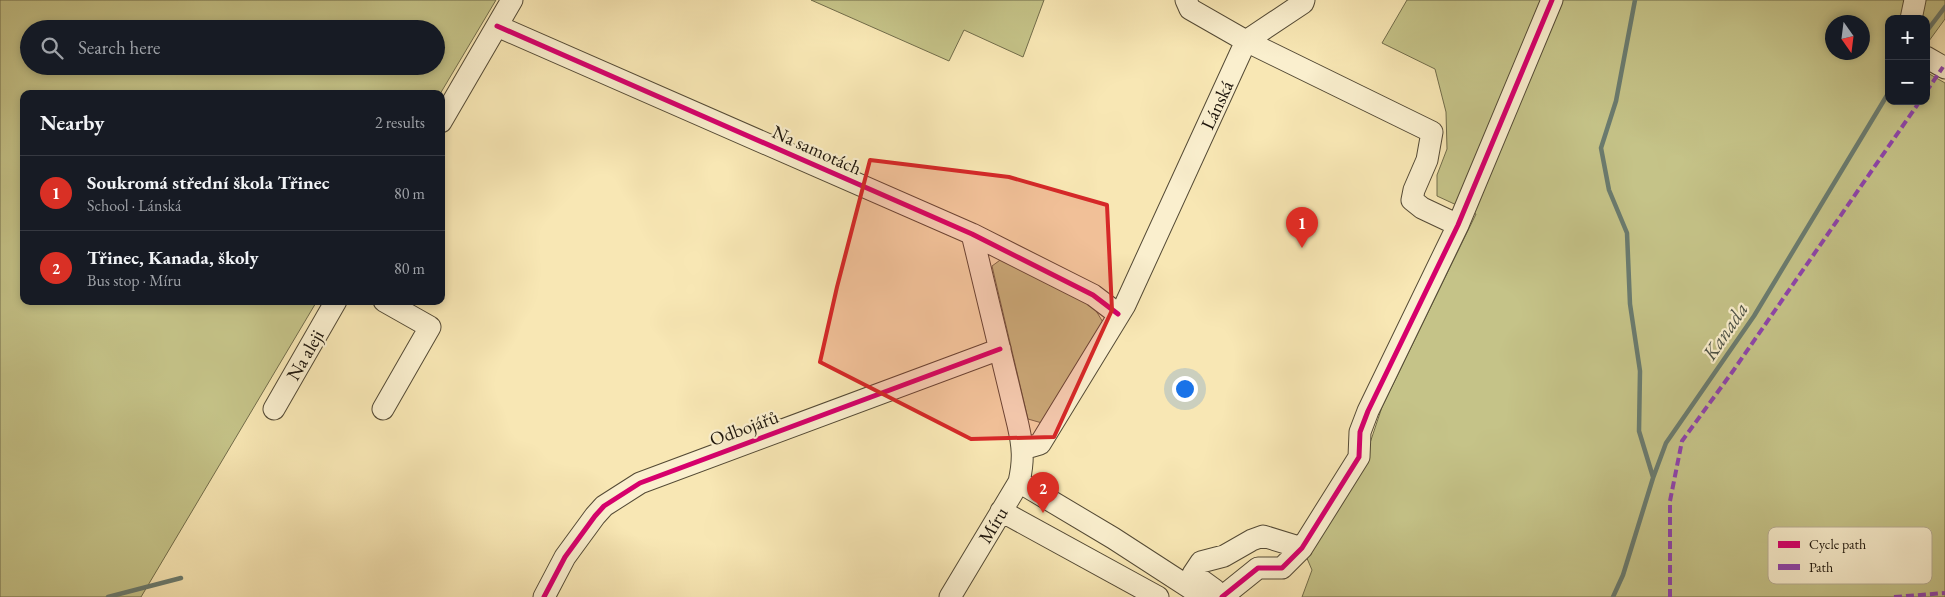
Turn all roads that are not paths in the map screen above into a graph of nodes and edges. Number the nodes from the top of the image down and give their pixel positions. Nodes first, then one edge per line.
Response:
1 (512, 0) edge
2 (1186, 0) edge
3 (1304, 0) edge
4 (1552, 0) edge
5 (1915, 0) edge
6 (1202, 7) edge
7 (1912, 15) edge
8 (497, 26) junction
9 (1246, 42) junction
10 (1930, 59) edge
11 (1945, 68) edge
12 (445, 115) edge
13 (1458, 225) junction
14 (972, 234) junction
15 (334, 305) edge
16 (391, 305) edge
17 (1118, 314) junction
18 (1000, 350) junction
19 (274, 409) dead end
20 (383, 409) dead end
21 (1023, 449) junction
22 (1019, 482) junction
23 (1001, 511) junction
24 (1302, 548) junction
25 (544, 597) edge
26 (950, 597) edge
27 (1158, 597) edge
28 (1217, 597) edge

1 - 8 street
2 - 6 street
3 - 9 street
4 - 13 street
5 - 7 street
6 - 9 street
8 - 12 street
8 - 14 street, Na samotách
9 - 13 street
9 - 17 street, Lánská
10 - 11 street
13 - 24 street
14 - 17 street, Na samotách
14 - 18 street
15 - 19 street, Na aleji
16 - 20 street
17 - 21 street, Lánská
18 - 21 street
18 - 25 street, Odbojářů
21 - 22 street, Míru
22 - 23 street, Míru
22 - 28 street
23 - 26 street, Míru
23 - 27 street
24 - 28 street
24 - 28 street

